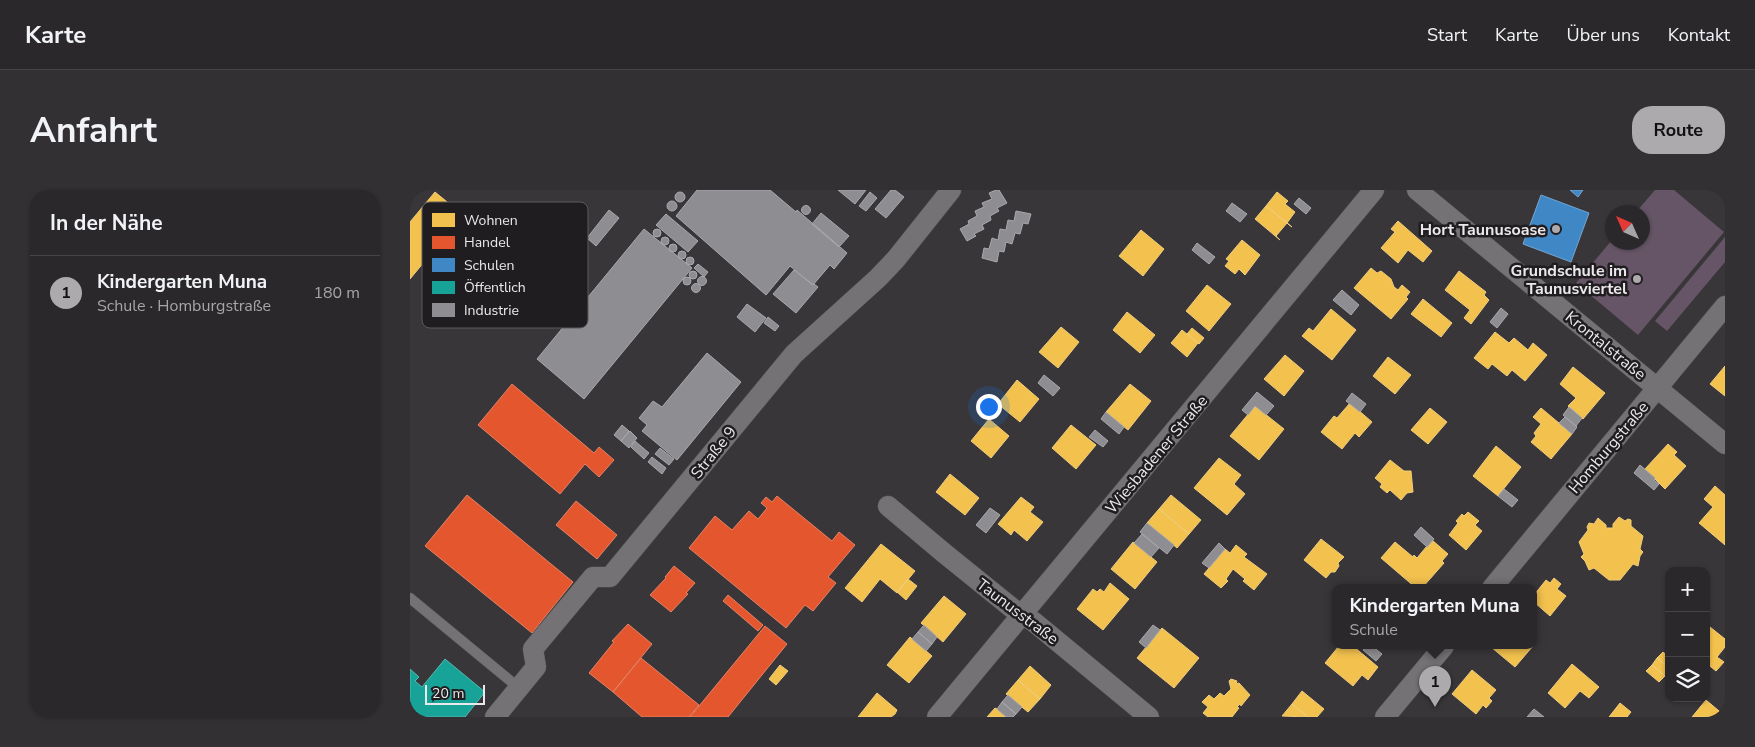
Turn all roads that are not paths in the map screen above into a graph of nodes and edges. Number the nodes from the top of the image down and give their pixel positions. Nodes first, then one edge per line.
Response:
1 (951, 190) edge
2 (1374, 190) edge
3 (1417, 190) edge
4 (1725, 306) edge
5 (1657, 388) junction
6 (1725, 444) edge
7 (888, 506) dead end
8 (1495, 584) edge
9 (410, 598) edge
10 (1022, 614) junction
11 (1442, 649) edge
12 (519, 688) junction
13 (495, 717) edge
14 (937, 717) edge
15 (1149, 717) edge
16 (1385, 717) edge

1 - 12 street, Straße 9
2 - 10 street, Wiesbadener Straße
3 - 5 street, Krontalstraße
4 - 5 street, Homburgstraße
5 - 6 street, Krontalstraße
5 - 8 street, Homburgstraße
7 - 10 street, Taunusstraße
9 - 12 lane
10 - 14 street, Wiesbadener Straße
10 - 15 street, Taunusstraße
11 - 16 street
12 - 13 street, Straße 9

